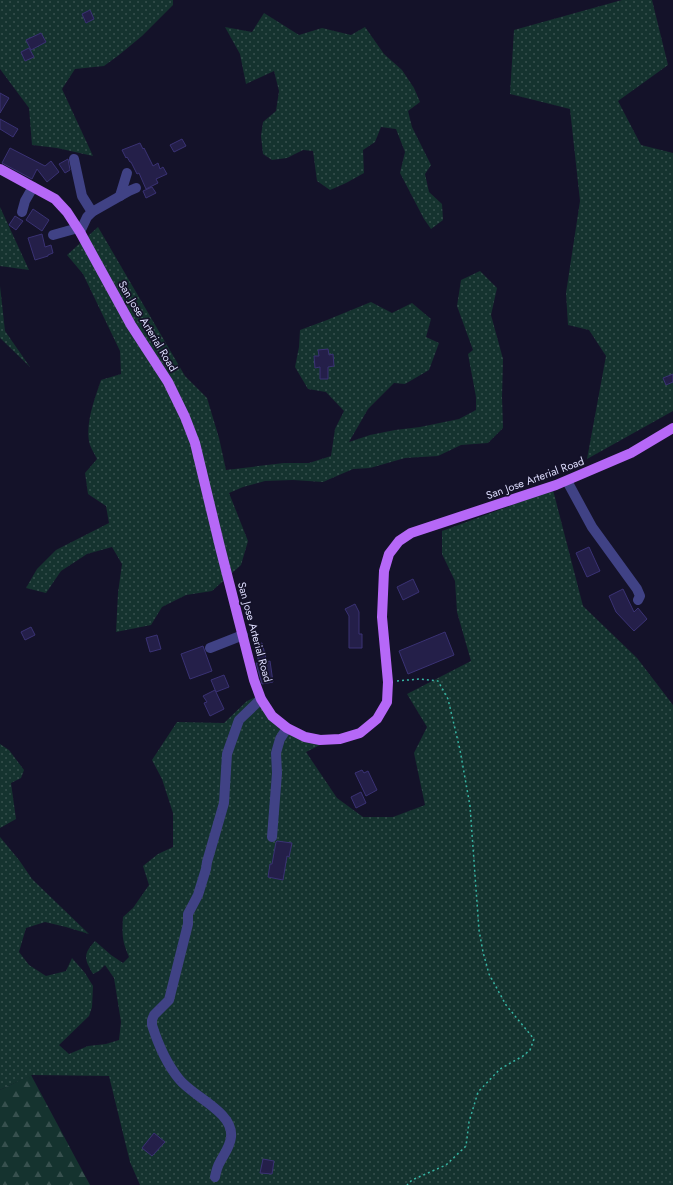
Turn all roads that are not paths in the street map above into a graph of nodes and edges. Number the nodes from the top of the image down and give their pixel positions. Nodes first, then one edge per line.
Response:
1 (74, 159) dead end
2 (0, 169) edge
3 (127, 173) dead end
4 (33, 187) junction
5 (136, 188) dead end
6 (120, 196) junction
7 (22, 212) dead end
8 (92, 212) junction
9 (79, 230) junction
10 (52, 234) dead end
11 (673, 428) edge
12 (567, 481) junction
13 (638, 600) dead end
14 (243, 635) junction
15 (210, 648) dead end
16 (262, 699) junction
17 (287, 728) junction
18 (272, 837) dead end
19 (215, 1177) dead end

1 - 8 street
2 - 4 main road, San Jose Arterial Road
3 - 6 street
4 - 7 street
4 - 9 main road, San Jose Arterial Road
5 - 6 street
6 - 8 street
8 - 9 street
9 - 10 street
9 - 14 main road, San Jose Arterial Road
11 - 12 main road, San Jose Arterial Road
12 - 13 street
12 - 17 main road, San Jose Arterial Road
14 - 15 street
14 - 16 main road, San Jose Arterial Road
16 - 17 main road, San Jose Arterial Road
16 - 19 street
17 - 18 street

